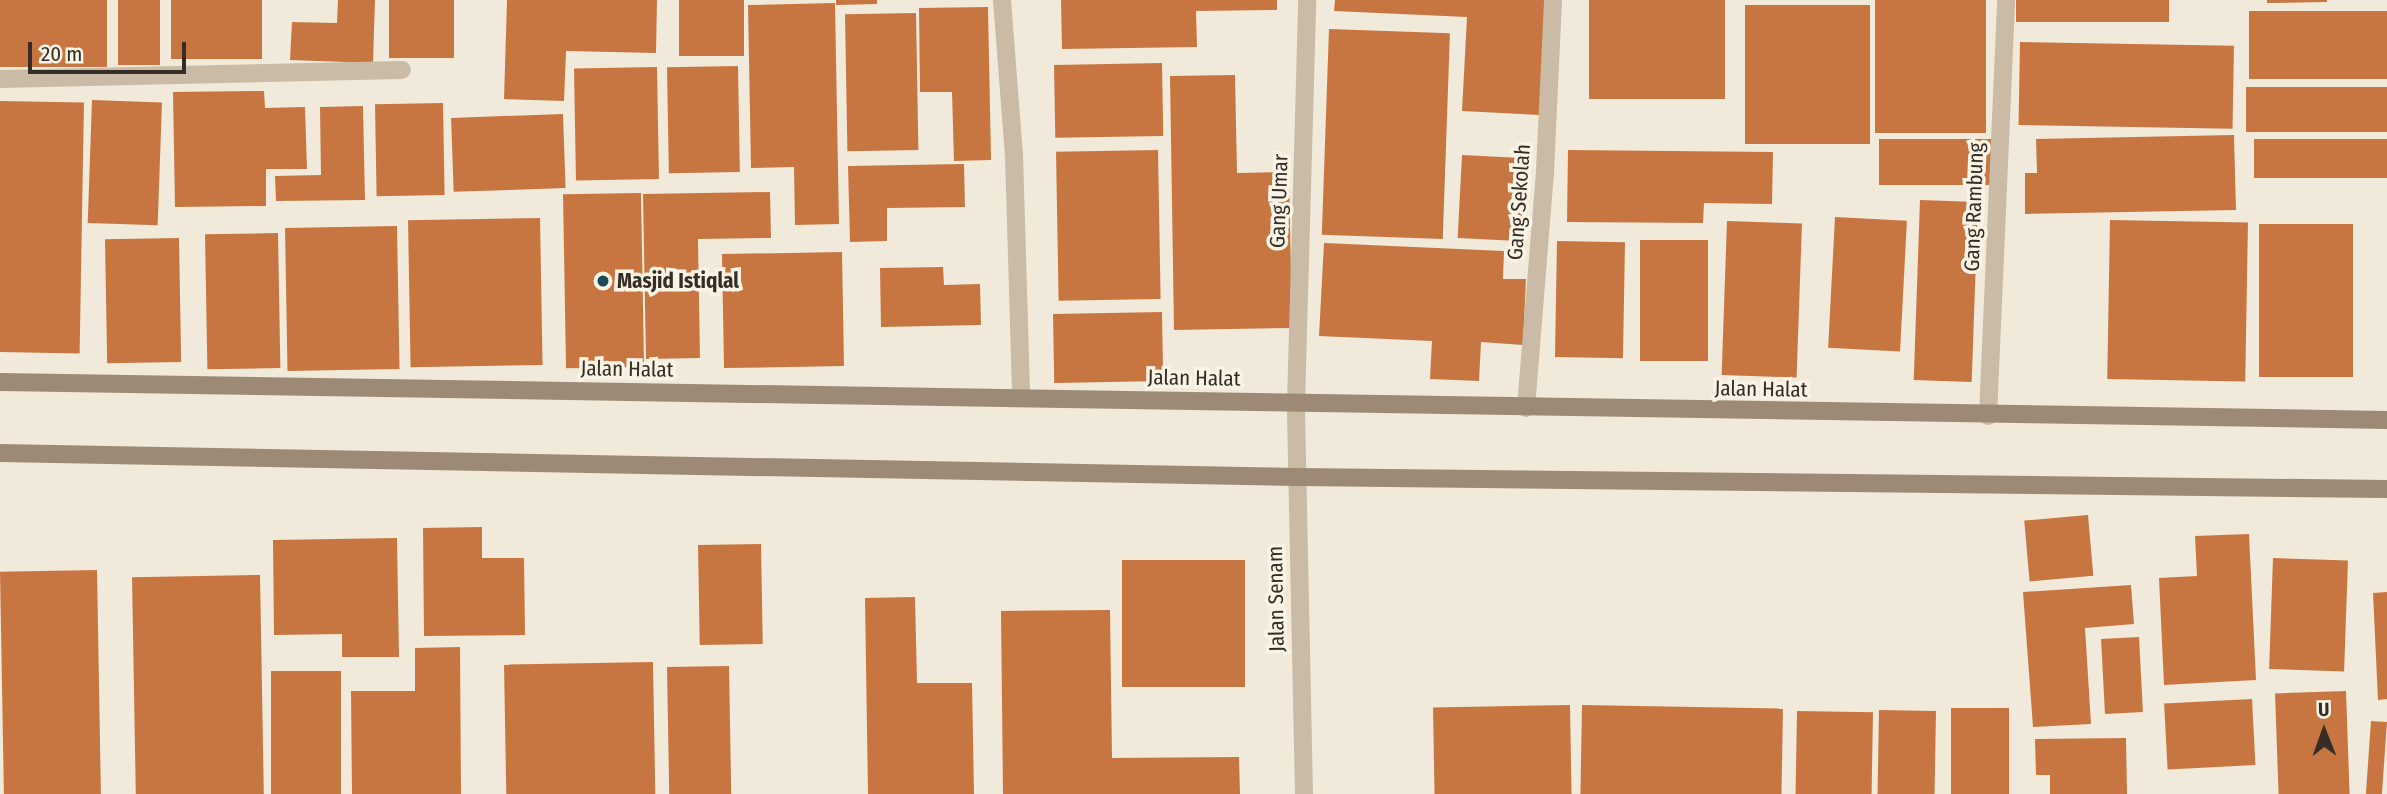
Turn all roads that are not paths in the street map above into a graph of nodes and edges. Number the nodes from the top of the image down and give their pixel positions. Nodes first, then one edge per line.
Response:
1 (1002, 0) edge
2 (1307, 0) edge
3 (1553, 0) edge
4 (2006, 0) edge
5 (402, 70) dead end
6 (0, 79) edge
7 (0, 382) edge
8 (1021, 398) junction
9 (1296, 403) junction
10 (1526, 408) junction
11 (1988, 416) junction
12 (2387, 420) edge
13 (0, 453) edge
14 (1297, 477) junction
15 (2387, 489) edge
16 (1304, 794) edge

1 - 8 street
2 - 9 street, Gang Umar
3 - 10 street, Gang Sekolah
4 - 11 street, Gang Rambung
5 - 6 street
7 - 8 main road, Jalan Halat
8 - 9 main road, Jalan Halat
9 - 10 main road, Jalan Halat
9 - 14 street, Jalan Senam
10 - 11 main road, Jalan Halat
11 - 12 main road, Jalan Halat
13 - 14 main road
14 - 15 main road
14 - 16 street, Jalan Senam

